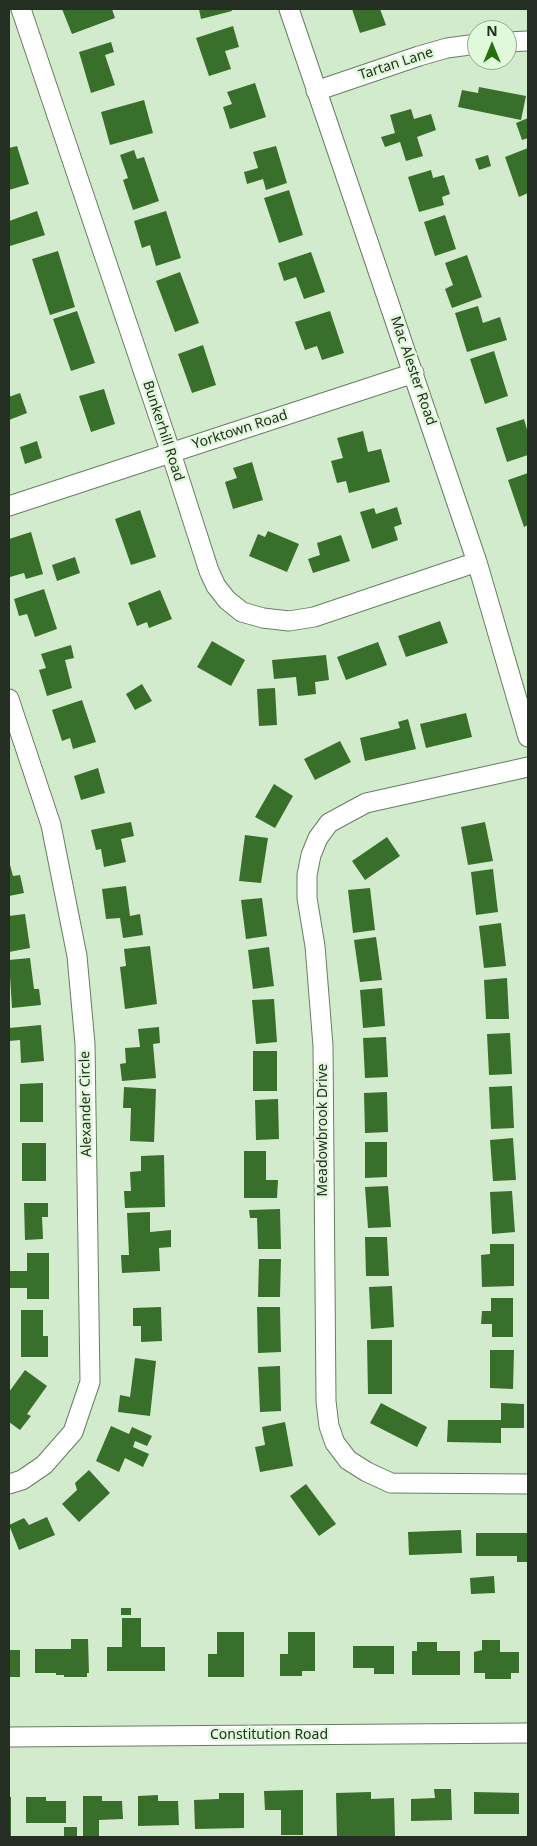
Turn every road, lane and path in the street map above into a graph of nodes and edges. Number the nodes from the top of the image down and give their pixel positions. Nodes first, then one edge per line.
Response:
1 (21, 9) edge
2 (289, 9) edge
3 (467, 45) edge
4 (316, 91) junction
5 (414, 373) junction
6 (171, 453) junction
7 (9, 506) edge
8 (477, 562) junction
9 (9, 699) edge
10 (528, 737) edge
11 (528, 767) edge
12 (9, 1484) edge
13 (528, 1484) edge
14 (528, 1733) edge
15 (9, 1737) edge

1 - 6 street, Bunkerhill Road
2 - 4 street, Mac Alester Road
3 - 4 street, Tartan Lane
4 - 5 street, Mac Alester Road
5 - 6 street, Yorktown Road
5 - 8 street, Mac Alester Road
6 - 7 street, Yorktown Road
6 - 8 street, Bunkerhill Road
8 - 10 street, Mac Alester Road
9 - 12 street, Alexander Circle
11 - 13 street, Meadowbrook Drive
14 - 15 street, Constitution Road

